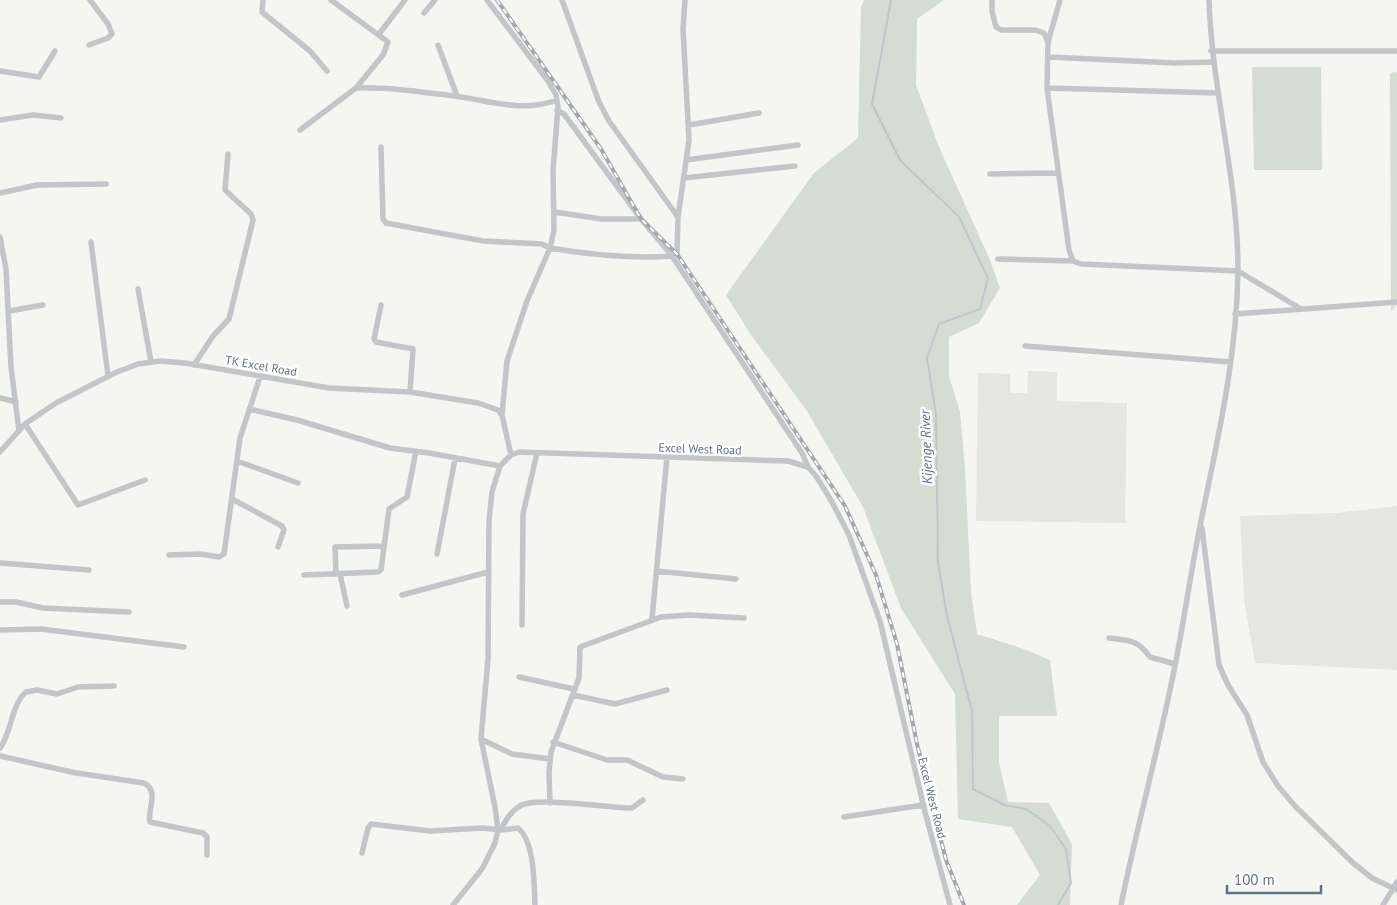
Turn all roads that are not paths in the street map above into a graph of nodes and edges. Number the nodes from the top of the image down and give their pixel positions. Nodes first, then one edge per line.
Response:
1 (90, 0) edge
2 (263, 0) edge
3 (331, 0) edge
4 (405, 0) edge
5 (435, 0) edge
6 (487, 0) edge
7 (562, 0) edge
8 (685, 0) edge
9 (992, 0) edge
10 (1060, 0) edge
11 (1209, 0) edge
12 (424, 14) dead end
13 (379, 34) junction
14 (1048, 42) junction
15 (89, 45) dead end
16 (438, 45) dead end
17 (55, 51) dead end
18 (1211, 51) junction
19 (1397, 51) edge
20 (1049, 57) junction
21 (1213, 62) junction
22 (327, 70) dead end
23 (0, 71) edge
24 (356, 88) junction
25 (1047, 88) junction
26 (1218, 93) junction
27 (457, 96) junction
28 (557, 100) junction
29 (557, 110) junction
30 (759, 113) dead end
31 (61, 118) dead end
32 (0, 120) edge
33 (689, 125) junction
34 (300, 130) dead end
35 (798, 145) dead end
36 (381, 147) dead end
37 (228, 154) dead end
38 (686, 160) junction
39 (795, 166) dead end
40 (1058, 173) junction
41 (990, 174) dead end
42 (684, 178) junction
43 (106, 184) dead end
44 (0, 193) edge
45 (555, 212) junction
46 (678, 217) junction
47 (641, 219) junction
48 (0, 237) edge
49 (91, 242) dead end
50 (550, 248) junction
51 (1, 250) edge
52 (675, 255) junction
53 (998, 259) dead end
54 (1073, 261) junction
55 (1238, 271) junction
56 (138, 289) dead end
57 (1397, 302) edge
58 (43, 304) dead end
59 (381, 305) dead end
60 (1301, 309) junction
61 (9, 311) junction
62 (1235, 314) junction
63 (1025, 346) dead end
64 (150, 362) junction
65 (1231, 362) junction
66 (194, 364) junction
67 (108, 376) junction
68 (260, 377) junction
69 (410, 392) junction
70 (0, 398) edge
71 (16, 402) junction
72 (249, 409) junction
73 (502, 415) junction
74 (25, 424) junction
75 (18, 431) junction
76 (416, 451) junction
77 (0, 452) edge
78 (537, 453) junction
79 (511, 455) junction
80 (667, 457) junction
81 (455, 459) junction
82 (237, 461) junction
83 (500, 466) junction
84 (808, 467) junction
85 (145, 480) dead end
86 (298, 483) dead end
87 (232, 500) junction
88 (1201, 521) junction
89 (384, 546) junction
90 (278, 547) dead end
91 (437, 554) dead end
92 (169, 555) dead end
93 (0, 563) edge
94 (89, 570) dead end
95 (656, 571) junction
96 (488, 572) junction
97 (338, 574) junction
98 (304, 575) dead end
99 (736, 579) dead end
100 (402, 595) dead end
101 (0, 602) edge
102 (347, 606) dead end
103 (129, 612) dead end
104 (744, 618) dead end
105 (652, 619) junction
106 (522, 625) dead end
107 (0, 630) edge
108 (1109, 638) dead end
109 (184, 647) dead end
110 (1175, 664) junction
111 (519, 677) dead end
112 (114, 686) dead end
113 (667, 690) dead end
114 (573, 692) junction
115 (481, 739) junction
116 (553, 742) junction
117 (0, 748) edge
118 (0, 756) edge
119 (550, 759) junction
120 (683, 779) dead end
121 (643, 800) dead end
122 (550, 803) junction
123 (923, 805) junction
124 (844, 817) dead end
125 (499, 830) junction
126 (362, 853) dead end
127 (207, 855) dead end
128 (1397, 882) edge
129 (1395, 890) edge
130 (453, 905) edge
131 (535, 905) edge
132 (950, 905) edge
133 (1121, 905) edge
134 (1383, 905) edge

1 - 15 street
2 - 22 street
3 - 13 street
4 - 13 street
5 - 12 street
6 - 28 street
7 - 46 street
8 - 33 street
9 - 14 street
10 - 14 street
11 - 18 street
13 - 24 street
14 - 20 street
16 - 27 street
17 - 23 street
18 - 19 street
18 - 21 street
20 - 21 street
20 - 25 street
21 - 26 street
24 - 27 street
24 - 34 street
25 - 26 street
25 - 40 street
26 - 55 street
27 - 28 street
28 - 29 street
29 - 45 street
29 - 47 street
30 - 33 street
31 - 32 street
33 - 38 street
35 - 38 street
36 - 50 street
37 - 66 street
38 - 42 street
39 - 42 street
40 - 41 street
40 - 54 street
42 - 46 street
43 - 44 street
45 - 47 street
45 - 50 street
46 - 52 street
47 - 52 street
48 - 51 street
49 - 67 street
50 - 52 street
50 - 73 street
51 - 61 street
52 - 84 street
53 - 54 street
54 - 55 street
55 - 60 street
55 - 62 street
56 - 64 street
57 - 60 street
58 - 61 street
59 - 69 street
60 - 62 street
61 - 71 street
62 - 65 street
63 - 65 street
64 - 66 street, TK Excel Road
64 - 67 street, TK Excel Road
65 - 88 street
66 - 68 street, TK Excel Road
67 - 74 street, TK Excel Road
68 - 69 street, TK Excel Road
68 - 72 street
69 - 73 street, TK Excel Road
70 - 71 street
71 - 75 street
72 - 76 street
72 - 82 street
73 - 79 street
74 - 75 street, TK Excel Road
74 - 85 street
75 - 77 street, TK Excel Road
76 - 81 street
76 - 89 street
78 - 79 street, Excel West Road
78 - 80 street, Excel West Road
78 - 106 street
79 - 83 street
80 - 84 street, Excel West Road
80 - 95 street
81 - 83 street
81 - 91 street
82 - 86 street
82 - 87 street
83 - 96 street
84 - 123 street, Excel West Road
87 - 90 street
87 - 92 street
88 - 110 street
88 - 129 street
89 - 97 street
89 - 97 street
93 - 94 street
95 - 99 street
95 - 105 street
96 - 100 street
96 - 115 street
97 - 98 street
97 - 102 street
101 - 103 street
104 - 105 street
105 - 114 street
107 - 109 street
108 - 110 street
110 - 133 street
111 - 114 street
112 - 117 street
113 - 114 street
114 - 116 street
115 - 119 street
115 - 125 street
116 - 119 street
116 - 120 street
118 - 127 street
119 - 122 street
121 - 122 street
122 - 125 street
123 - 124 street
123 - 132 street, Excel West Road
125 - 126 street
125 - 130 street
125 - 131 street
128 - 129 street
129 - 134 street

